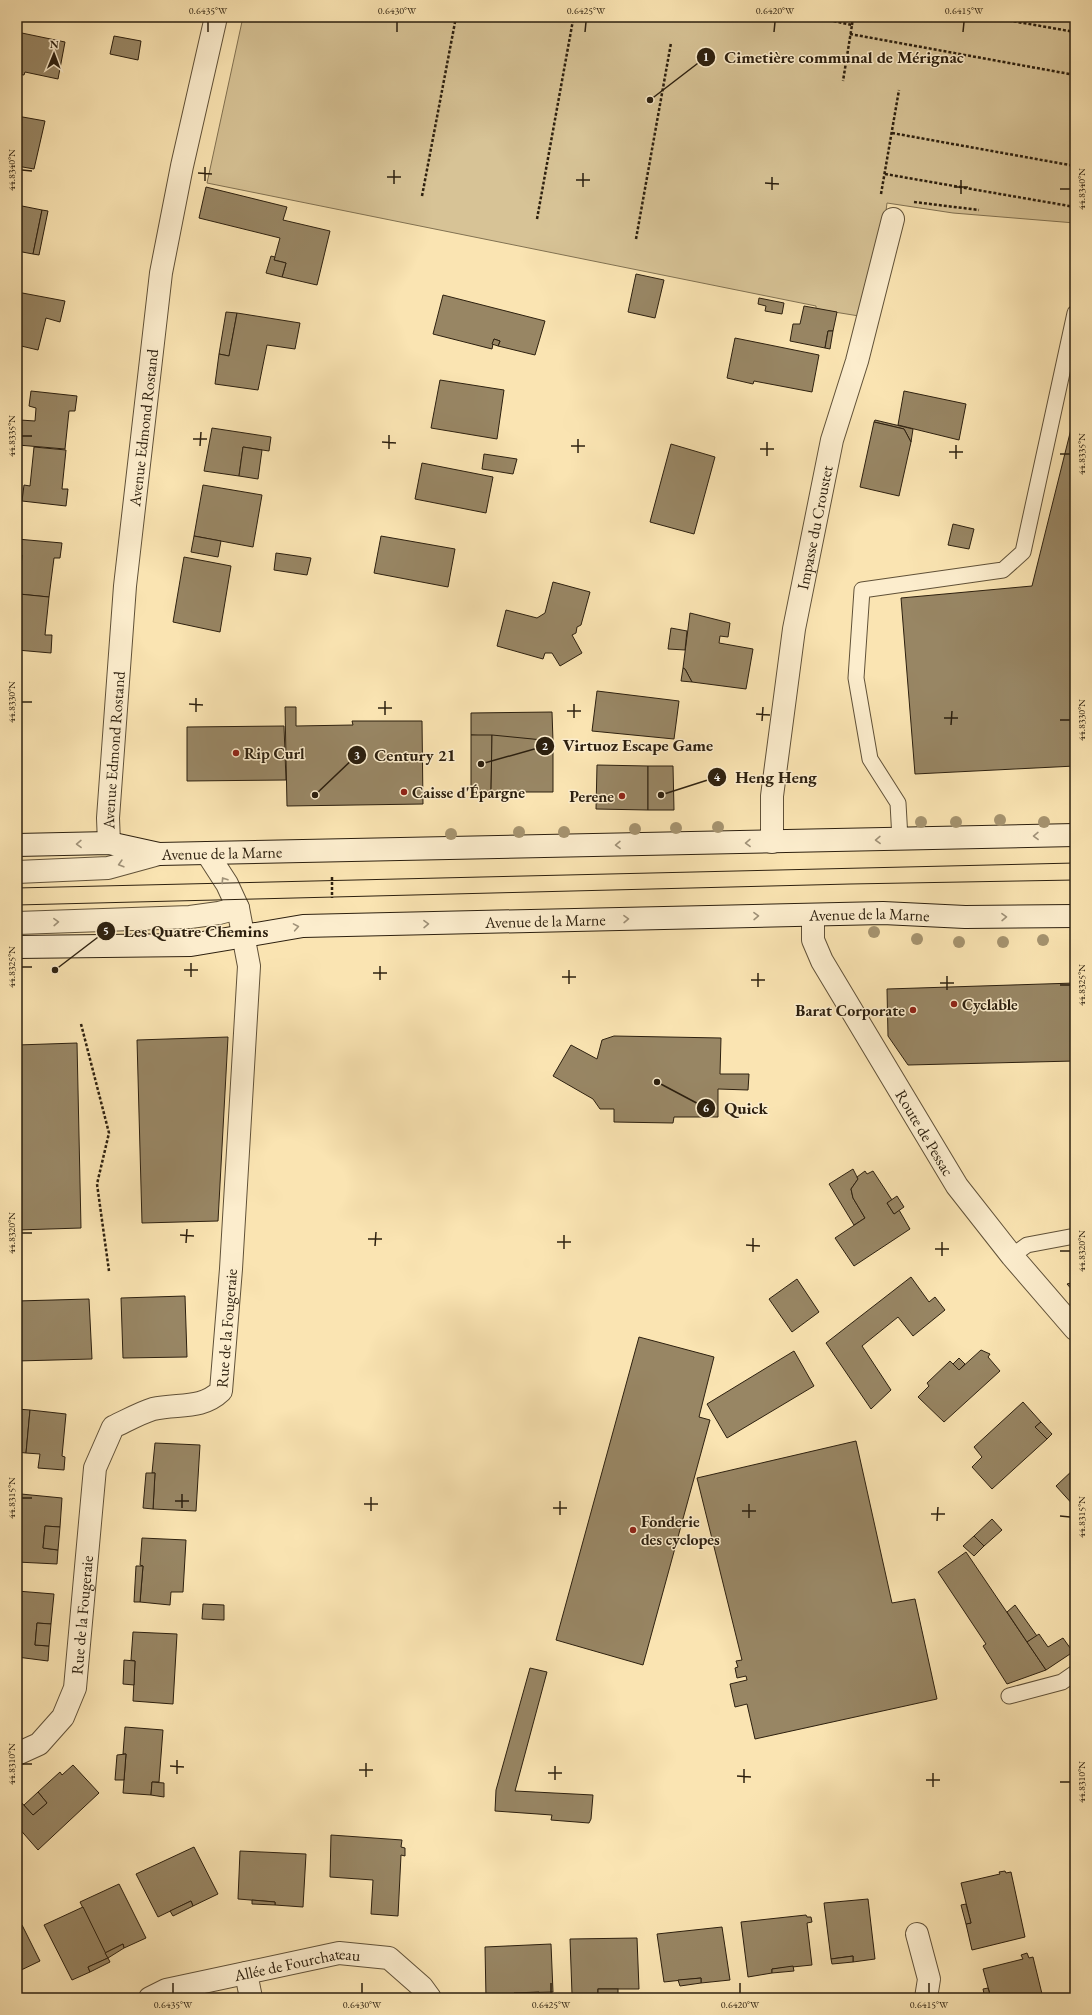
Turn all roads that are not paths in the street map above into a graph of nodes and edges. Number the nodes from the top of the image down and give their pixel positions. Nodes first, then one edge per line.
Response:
1 (216, 17) edge
2 (893, 219) dead end
3 (1075, 312) edge
4 (1075, 835) edge
5 (900, 839) junction
6 (772, 842) junction
7 (109, 843) junction
8 (17, 845) edge
9 (159, 854) junction
10 (207, 854) junction
11 (17, 872) edge
12 (238, 908) junction
13 (813, 914) junction
14 (1075, 916) edge
15 (17, 923) edge
16 (244, 936) junction
17 (17, 947) edge
18 (1075, 1236) edge
19 (1012, 1256) junction
20 (1075, 1330) edge
21 (1075, 1673) edge
22 (1009, 1696) dead end
23 (17, 1754) edge
24 (917, 1934) dead end
25 (246, 1973) junction
26 (150, 1998) edge
27 (251, 1998) edge
28 (430, 1998) edge
29 (926, 1998) edge

1 - 7 street, Avenue Edmond Rostand
2 - 6 street, Impasse du Croustet
3 - 5 lane
4 -> 5 street, Avenue de la Marne
5 -> 6 street, Avenue de la Marne
6 -> 10 street, Avenue de la Marne
7 -> 8 street, Avenue de la Marne
7 - 9 street, Avenue de la Marne
9 - 10 street, Avenue de la Marne
9 -> 11 street
12 -> 10 street, Rue de la Fougeraie
15 -> 12 street
12 - 16 street, Rue de la Fougeraie
13 -> 14 street, Avenue de la Marne
16 -> 13 street, Avenue de la Marne
13 - 19 street, Route de Pessac
16 - 17 street, Avenue de la Marne
16 - 23 street, Rue de la Fougeraie
18 - 19 lane
19 - 20 street, Route de Pessac
21 - 22 lane
24 - 29 street
25 - 26 street, Allée de Fourchateau
25 - 27 street
25 - 28 street, Allée de Fourchateau

